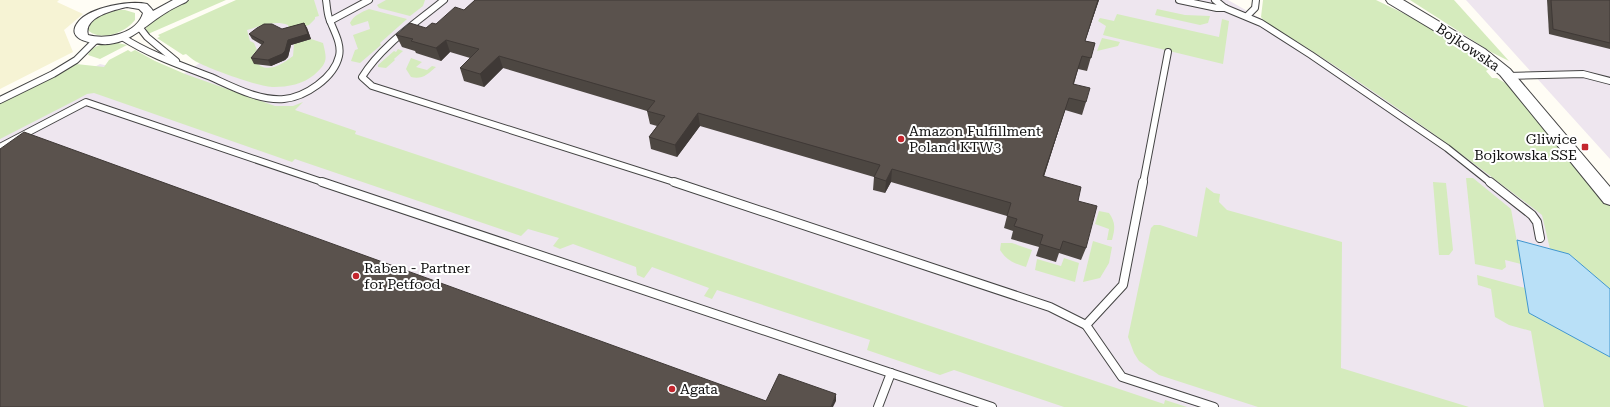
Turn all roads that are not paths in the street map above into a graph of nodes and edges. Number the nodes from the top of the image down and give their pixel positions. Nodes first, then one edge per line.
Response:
1 (165, 0) edge
2 (182, 0) edge
3 (326, 0) edge
4 (369, 0) edge
5 (444, 0) edge
6 (1184, 0) edge
7 (1215, 0) edge
8 (1256, 0) edge
9 (1393, 0) edge
10 (143, 6) junction
11 (1225, 8) junction
12 (1247, 16) junction
13 (330, 21) junction
14 (144, 24) junction
15 (122, 37) junction
16 (95, 41) junction
17 (1168, 52) dead end
18 (183, 66) junction
19 (1508, 76) junction
20 (1610, 81) edge
21 (0, 100) edge
22 (0, 147) edge
23 (1610, 198) edge
24 (1540, 238) dead end
25 (1086, 325) junction
26 (891, 373) junction
27 (878, 407) edge
28 (992, 407) edge
29 (1214, 407) edge

1 - 10 street
2 - 14 street
3 - 13 lane
4 - 13 lane
5 - 25 lane
6 - 11 lane
7 - 11 lane
8 - 12 lane
9 - 19 street, Bojkowska
10 - 14 street
10 - 16 street
11 - 12 lane
12 - 24 lane
13 - 18 lane
14 - 15 street
14 - 18 lane
15 - 16 street
15 - 18 lane
16 - 21 lane
17 - 25 lane
19 - 20 lane
19 - 23 street, Bojkowska
22 - 26 lane
25 - 29 lane
26 - 27 lane
26 - 28 lane

